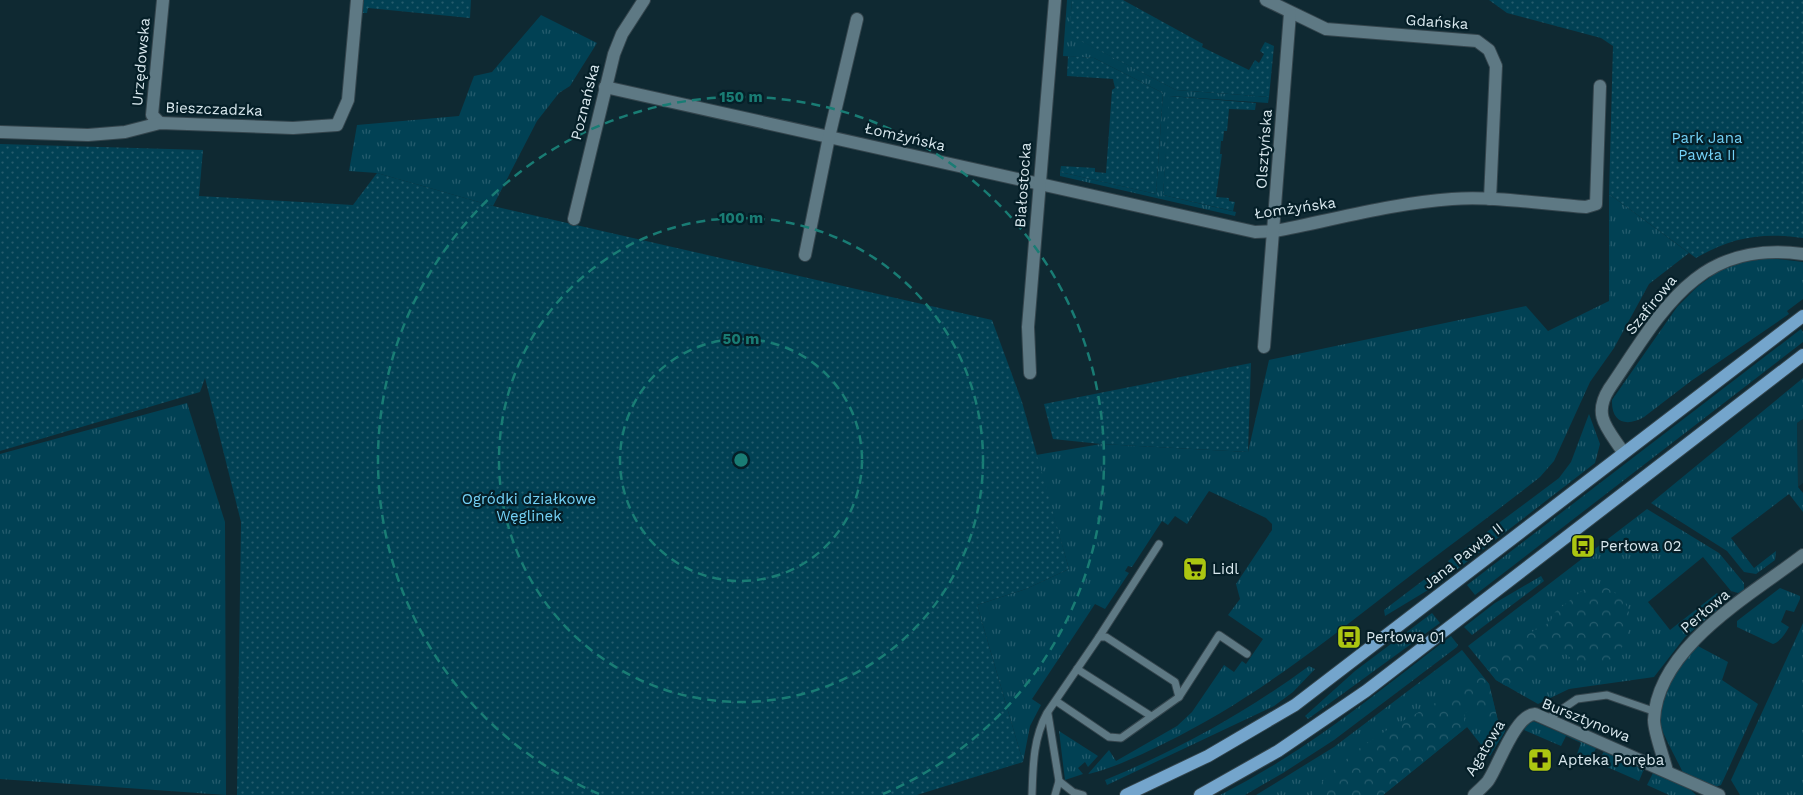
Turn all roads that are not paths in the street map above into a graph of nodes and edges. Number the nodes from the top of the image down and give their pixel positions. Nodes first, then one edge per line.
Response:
1 (163, 0) edge
2 (357, 0) edge
3 (644, 0) edge
4 (1055, 0) edge
5 (1266, 0) edge
6 (1290, 13) junction
7 (857, 19) dead end
8 (1600, 86) dead end
9 (605, 87) junction
10 (160, 123) junction
11 (0, 132) edge
12 (829, 137) junction
13 (1039, 185) junction
14 (1490, 199) junction
15 (574, 219) dead end
16 (1274, 231) junction
17 (1803, 254) edge
18 (804, 255) dead end
19 (1799, 319) edge
20 (1264, 347) dead end
21 (1803, 356) edge
22 (1030, 373) dead end
23 (1623, 452) junction
24 (1159, 544) dead end
25 (1803, 555) edge
26 (1098, 637) junction
27 (1247, 654) dead end
28 (1077, 669) junction
29 (1179, 697) junction
30 (1056, 701) junction
31 (1656, 712) junction
32 (1048, 713) junction
33 (1151, 716) junction
34 (1524, 718) joint
35 (1546, 720) junction
36 (1667, 771) junction
37 (1059, 781) junction
38 (1714, 794) edge
39 (1032, 795) edge
40 (1056, 795) edge
41 (1083, 795) edge
42 (1126, 795) edge
43 (1200, 795) edge
44 (1474, 795) edge

1 - 10 street, Urzędowska
2 - 10 street, Bieszczadzka
3 - 9 street, Poznańska
4 - 13 street, Białostocka
5 - 6 street, Gdańska
6 - 14 street, Gdańska
6 - 16 street, Olsztyńska
7 - 12 street
8 - 14 street, Łomżyńska
9 - 12 street, Łomżyńska
9 - 15 street, Poznańska
10 - 11 street, Bieszczadzka
12 - 13 street, Łomżyńska
12 - 18 street
13 - 16 street, Łomżyńska
13 - 22 street, Białostocka
14 - 16 street, Łomżyńska
16 - 20 street, Olsztyńska
17 - 23 street, Szafirowa
19 - 23 main road, Jana Pawła II
21 - 43 main road
23 - 42 main road, Jana Pawła II
24 - 26 lane
25 - 31 street, Perłowa
26 - 28 lane
26 - 29 lane
27 - 29 lane
28 - 30 lane
28 - 33 lane
29 - 33 lane
30 - 32 lane
30 - 33 lane
31 - 35 lane
31 - 36 street, Perłowa
32 - 37 lane
32 - 39 lane
34 - 35 street, Bursztynowa
34 - 44 street, Agatowa
35 - 36 street, Bursztynowa
36 - 38 street, Bursztynowa
37 - 40 lane
37 - 41 lane

